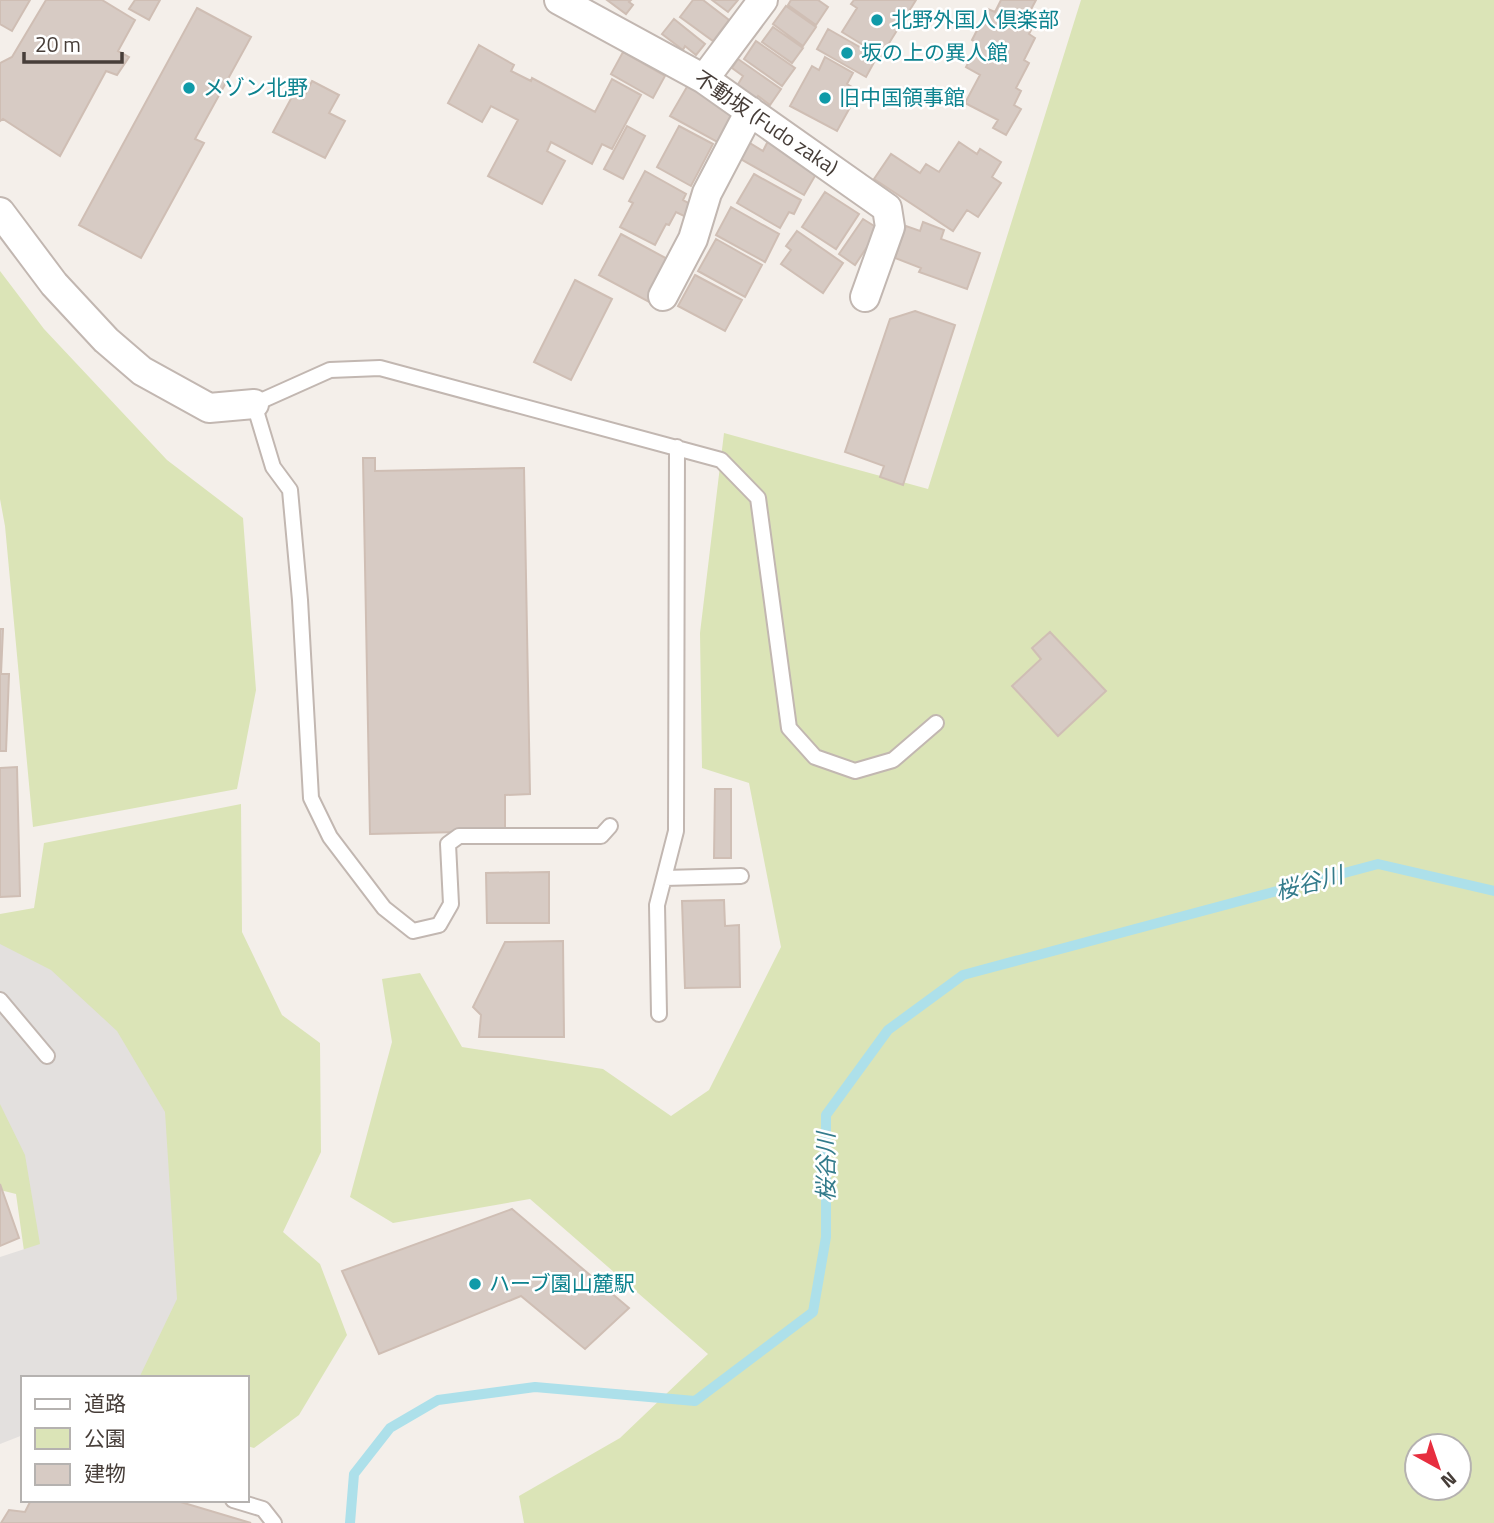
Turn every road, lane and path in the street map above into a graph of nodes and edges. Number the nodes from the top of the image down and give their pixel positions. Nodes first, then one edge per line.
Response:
1 (559, 0) edge
2 (763, 0) edge
3 (704, 79) junction
4 (751, 111) junction
5 (0, 212) edge
6 (663, 296) dead end
7 (865, 297) dead end
8 (254, 404) junction
9 (677, 447) junction
10 (936, 723) dead end
11 (610, 826) dead end
12 (741, 876) dead end
13 (664, 878) junction
14 (0, 1000) edge
15 (659, 1013) dead end
16 (47, 1056) dead end
17 (240, 1502) edge
18 (274, 1523) edge

1 - 3 street, 不動坂 (Fudo zaka)
2 - 3 street
3 - 4 street, 不動坂 (Fudo zaka)
4 - 6 street
4 - 7 street, 不動坂 (Fudo zaka)
5 - 8 street
8 - 9 lane
8 - 11 lane
9 - 10 lane
9 - 13 lane
12 - 13 lane
13 - 15 lane
14 - 16 lane
17 - 18 lane

